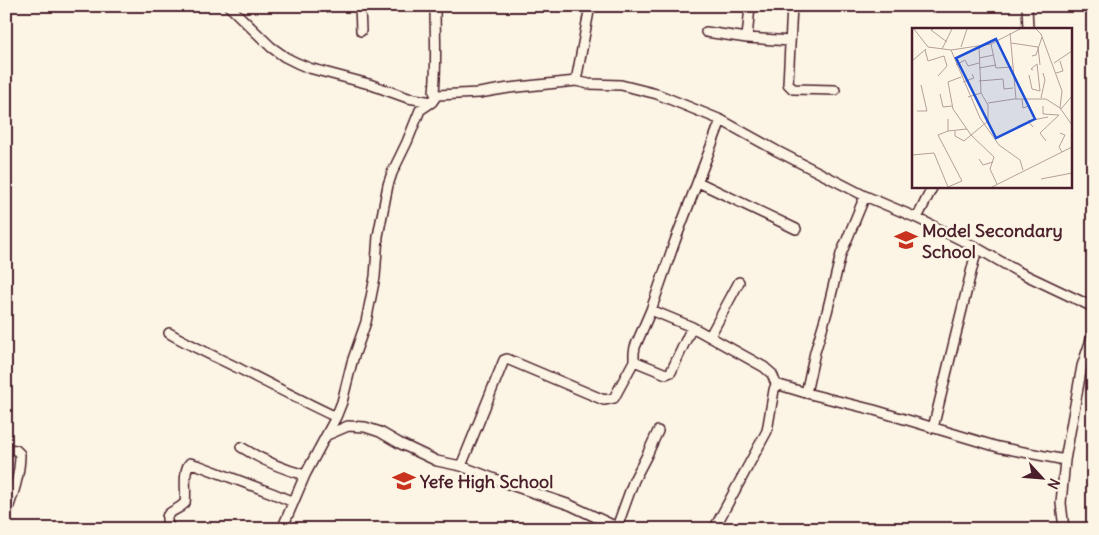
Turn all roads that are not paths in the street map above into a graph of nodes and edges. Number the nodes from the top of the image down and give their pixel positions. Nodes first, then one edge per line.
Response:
1 (229, 6) edge
2 (360, 6) edge
3 (435, 6) edge
4 (590, 6) edge
5 (750, 6) edge
6 (792, 6) edge
7 (1027, 6) edge
8 (1028, 28) edge
9 (361, 31) dead end
10 (706, 32) dead end
11 (747, 38) junction
12 (790, 41) junction
13 (576, 81) junction
14 (835, 90) dead end
15 (434, 99) junction
16 (721, 120) junction
17 (698, 182) junction
18 (932, 188) edge
19 (865, 196) junction
20 (917, 218) junction
21 (796, 229) dead end
22 (977, 248) junction
23 (739, 282) dead end
24 (1093, 308) edge
25 (651, 310) junction
26 (692, 327) junction
27 (169, 333) dead end
28 (1093, 334) edge
29 (710, 336) junction
30 (634, 361) junction
31 (776, 384) junction
32 (806, 393) junction
33 (336, 417) junction
34 (933, 428) junction
35 (658, 431) dead end
36 (327, 435) junction
37 (242, 447) dead end
38 (6, 449) edge
39 (1065, 460) junction
40 (461, 466) junction
41 (305, 475) junction
42 (293, 502) junction
43 (6, 514) edge
44 (619, 528) edge
45 (170, 529) edge
46 (282, 529) edge
47 (714, 529) edge
48 (1064, 529) edge

1 - 15 street
2 - 9 street
3 - 15 street
4 - 13 street
5 - 11 street
6 - 12 street
7 - 8 street
10 - 11 street
11 - 12 street
12 - 14 street
13 - 15 street
13 - 16 street
15 - 33 street
16 - 17 street
16 - 19 street
17 - 21 street
17 - 25 street
18 - 20 street
19 - 20 street
19 - 32 street
20 - 22 street
22 - 24 street
22 - 34 street
23 - 29 street
25 - 26 street
25 - 30 street
26 - 29 street
26 - 30 street
27 - 33 street
28 - 39 street
29 - 31 street
30 - 40 street
31 - 32 street
31 - 47 street
32 - 34 street
33 - 36 street
34 - 39 street
35 - 44 street
36 - 40 street
36 - 41 street
37 - 41 street
38 - 43 street
39 - 48 street
40 - 44 street
41 - 42 street
42 - 45 street
42 - 46 street

